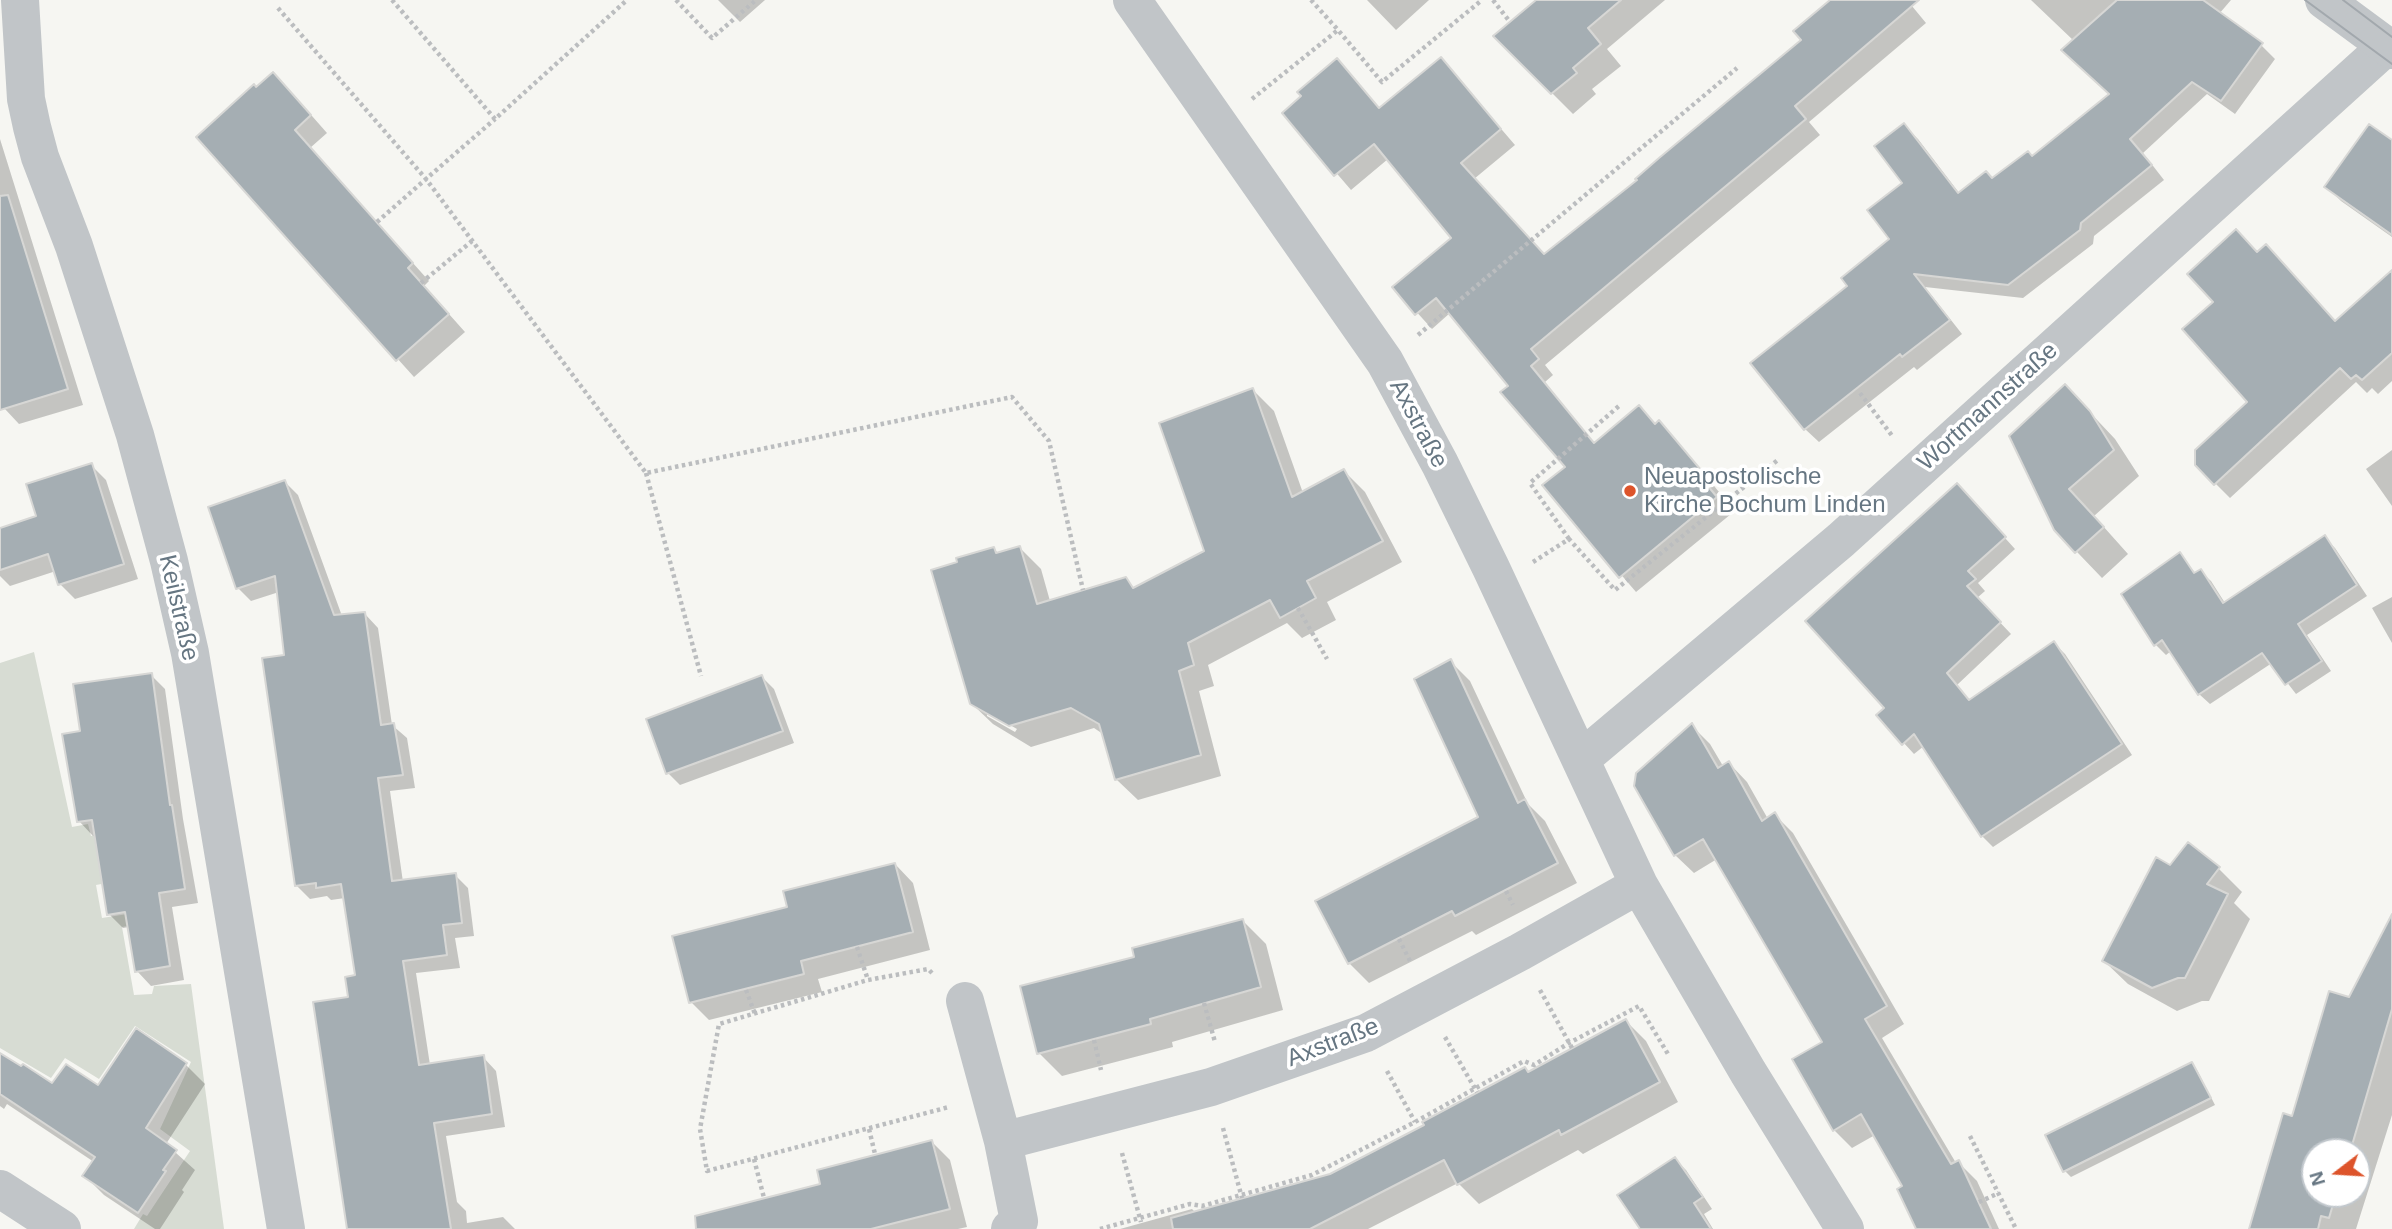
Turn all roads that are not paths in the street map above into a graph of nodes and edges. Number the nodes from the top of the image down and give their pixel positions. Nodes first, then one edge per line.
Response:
1 (20, 0) edge
2 (1132, 0) edge
3 (2324, 0) edge
4 (2389, 48) edge
5 (1581, 759) junction
6 (1639, 885) junction
7 (965, 1001) road end
8 (1003, 1141) junction
9 (0, 1189) edge
10 (62, 1229) edge
11 (285, 1229) edge
12 (1010, 1229) edge
13 (1845, 1229) edge

1 - 11 street, Keilstraße
2 - 5 street, Axstraße
3 - 4 street
4 - 5 street, Wortmannstraße
5 - 6 street, Axstraße
6 - 8 street, Axstraße
6 - 13 street, Axstraße
7 - 8 street
8 - 12 street
9 - 10 street

